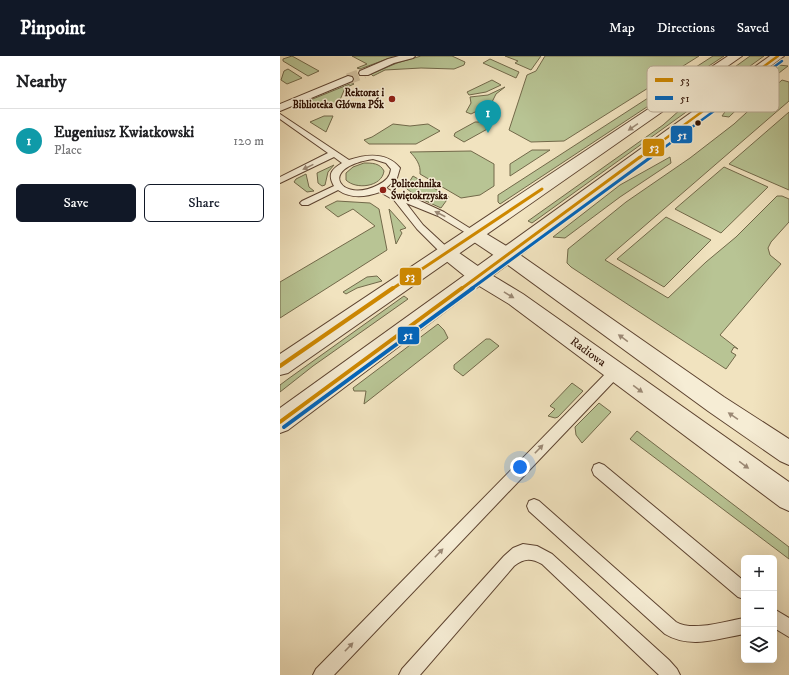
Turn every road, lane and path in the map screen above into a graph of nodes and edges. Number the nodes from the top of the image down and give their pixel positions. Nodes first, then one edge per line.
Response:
1 (410, 56) edge
2 (736, 56) edge
3 (778, 56) edge
4 (721, 66) edge
5 (764, 66) edge
6 (364, 73) tunnel mouth
7 (348, 80) tunnel mouth
8 (280, 108) edge
9 (654, 112) edge
10 (702, 112) edge
11 (280, 116) edge
12 (335, 153) junction
13 (348, 163) junction
14 (280, 180) edge
15 (338, 186) junction
16 (380, 188) junction
17 (396, 198) junction
18 (305, 203) dead end
19 (474, 234) junction
20 (446, 252) junction
21 (507, 255) junction
22 (478, 276) junction
23 (280, 366) edge
24 (615, 372) junction
25 (280, 422) edge
26 (789, 453) edge
27 (599, 470) dead end
28 (789, 498) edge
29 (534, 506) dead end
30 (743, 591) edge
31 (741, 626) edge
32 (322, 675) edge
33 (408, 675) edge
34 (671, 675) edge

1 - 6 street
2 -> 4 street
3 - 5 street
7 - 8 street
9 -> 19 street
10 - 21 street
11 - 12 lane
12 - 13 lane
12 -> 14 lane
13 - 15 lane
13 - 16 lane
15 - 16 lane
15 - 18 lane
16 - 17 lane, Radiowa
19 -> 17 lane, Radiowa
17 - 20 lane, Radiowa
19 - 20 street
19 - 21 street, Radiowa
20 - 22 street, Radiowa
20 - 23 street
21 - 22 street
26 -> 21 street, Radiowa
22 -> 24 street, Radiowa
22 - 25 street
24 -> 28 street, Radiowa
32 -> 24 lane
27 - 30 lane
29 - 31 lane
33 - 34 lane

